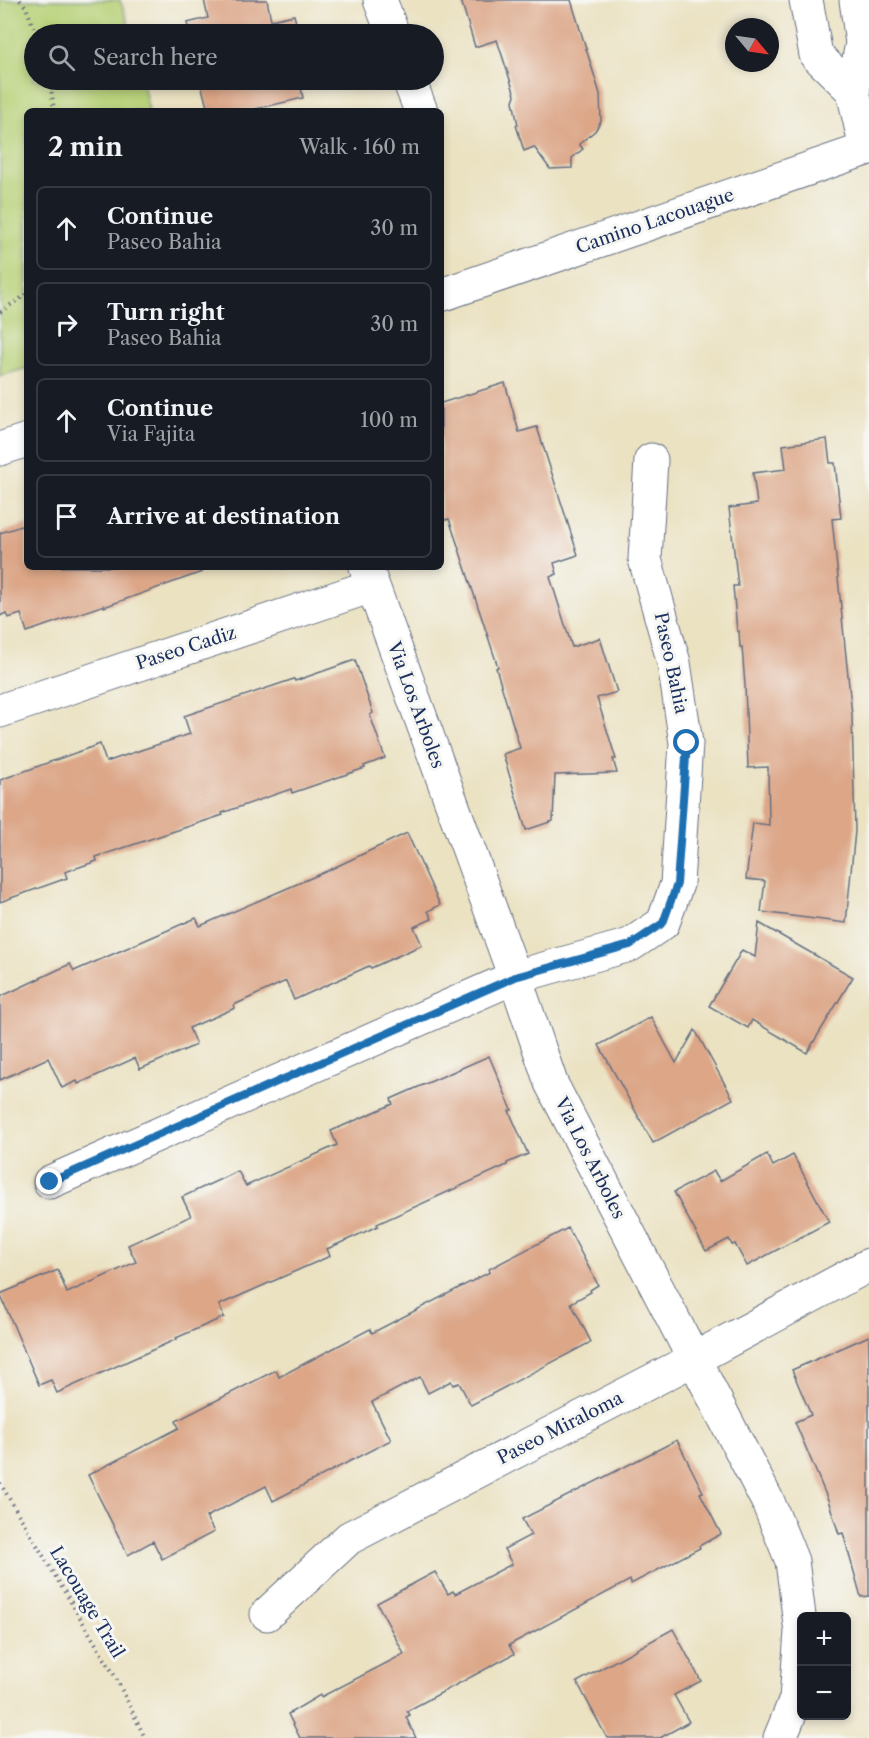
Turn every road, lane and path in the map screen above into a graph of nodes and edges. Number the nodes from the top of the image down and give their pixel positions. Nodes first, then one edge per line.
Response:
1 (21, 0) edge
2 (380, 0) edge
3 (806, 0) edge
4 (856, 0) edge
5 (32, 24) edge
6 (389, 24) edge
7 (51, 90) edge
8 (414, 90) edge
9 (853, 91) junction
10 (54, 108) edge
11 (420, 108) edge
12 (867, 148) edge
13 (444, 294) edge
14 (24, 296) edge
15 (0, 312) edge
16 (24, 441) edge
17 (0, 449) edge
18 (651, 460) dead end
19 (369, 577) edge
20 (0, 711) edge
21 (515, 977) junction
22 (50, 1182) dead end
23 (869, 1265) edge
24 (694, 1359) junction
25 (0, 1483) edge
26 (267, 1614) dead end
27 (146, 1738) edge
28 (780, 1738) edge

1 - 5 path
2 - 6 street
3 - 9 street
4 - 9 street
7 - 10 path
8 - 11 street
9 - 12 street
12 - 13 street, Camino Lacouague
14 - 15 path
16 - 17 street
18 - 21 street, Paseo Bahia
19 - 20 street, Paseo Cadiz
19 - 21 street, Via Los Arboles
21 - 22 street, Paseo Bahia
21 - 24 street, Via Los Arboles
23 - 24 street, Paseo Miraloma
24 - 26 street, Paseo Miraloma
24 - 28 street, Via Los Arboles
25 - 27 path, Lacouage Trail

